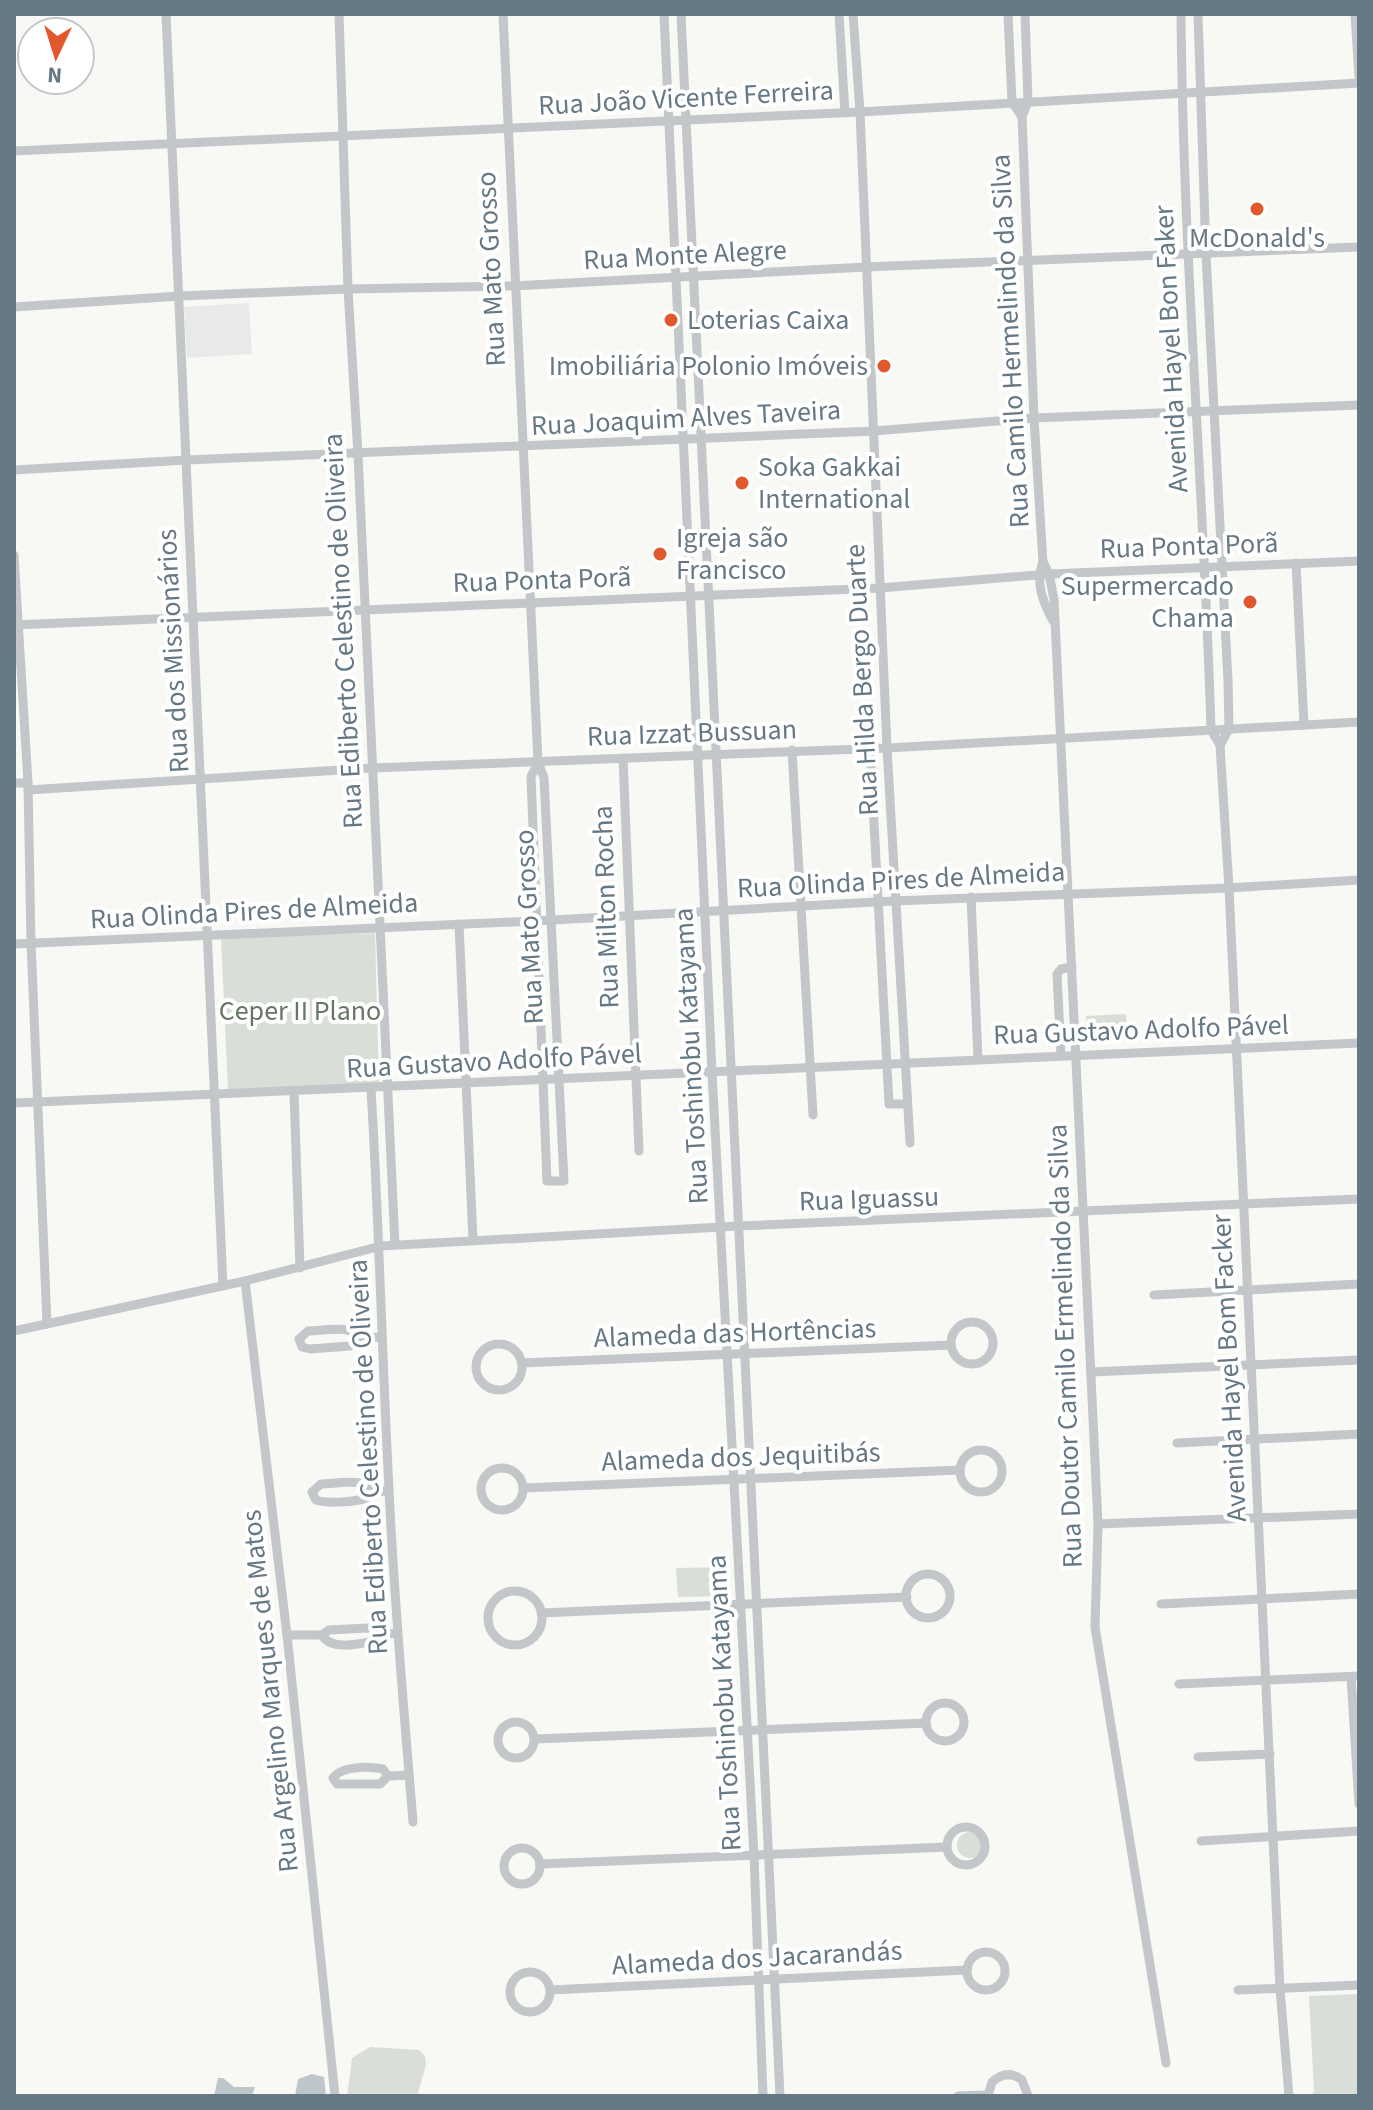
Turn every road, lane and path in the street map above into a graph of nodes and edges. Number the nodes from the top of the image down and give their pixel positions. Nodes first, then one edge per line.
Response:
1 (166, 14) edge
2 (339, 14) edge
3 (503, 14) edge
4 (664, 14) edge
5 (681, 14) edge
6 (839, 14) edge
7 (853, 14) edge
8 (1008, 14) edge
9 (1025, 14) edge
10 (1181, 14) edge
11 (1198, 14) edge
12 (1355, 14) edge
13 (1359, 80) edge
14 (1182, 92) junction
15 (1199, 92) junction
16 (1028, 101) junction
17 (1012, 102) junction
18 (860, 112) junction
19 (845, 113) junction
20 (1022, 117) junction
21 (685, 120) junction
22 (668, 121) junction
23 (506, 129) junction
24 (343, 136) junction
25 (174, 145) junction
26 (14, 151) edge
27 (1359, 247) edge
28 (1206, 254) junction
29 (1187, 255) junction
30 (1028, 260) junction
31 (866, 267) junction
32 (692, 277) junction
33 (676, 278) junction
34 (513, 286) junction
35 (348, 289) junction
36 (180, 296) junction
37 (14, 307) edge
38 (1359, 405) edge
39 (1216, 410) junction
40 (1198, 411) junction
41 (1034, 418) junction
42 (874, 431) junction
43 (702, 439) junction
44 (684, 440) junction
45 (521, 448) junction
46 (358, 455) junction
47 (187, 460) junction
48 (14, 470) edge
49 (14, 555) edge
50 (1359, 561) edge
51 (1296, 563) junction
52 (1203, 567) junction
53 (1222, 567) junction
54 (1044, 574) junction
55 (880, 588) junction
56 (691, 596) junction
57 (708, 596) junction
58 (528, 603) junction
59 (364, 609) junction
60 (192, 617) junction
61 (16, 625) edge
62 (1359, 722) edge
63 (1304, 725) junction
64 (1229, 729) junction
65 (1211, 730) junction
66 (1061, 738) junction
67 (1220, 745) junction
68 (870, 748) junction
69 (887, 748) junction
70 (792, 750) junction
71 (716, 753) junction
72 (699, 754) junction
73 (623, 758) junction
74 (538, 762) junction
75 (372, 768) junction
76 (201, 778) junction
77 (14, 783) edge
78 (28, 786) junction
79 (1359, 880) edge
80 (1229, 888) junction
81 (1067, 893) junction
82 (971, 897) junction
83 (894, 901) junction
84 (879, 902) junction
85 (800, 906) junction
86 (722, 911) junction
87 (706, 913) junction
88 (628, 916) junction
89 (535, 921) junction
90 (552, 921) junction
91 (459, 924) junction
92 (379, 927) junction
93 (207, 935) junction
94 (31, 943) junction
95 (14, 944) edge
96 (1072, 967) junction
97 (1359, 1043) edge
98 (1236, 1048) junction
99 (1061, 1055) junction
100 (1076, 1055) junction
101 (978, 1059) junction
102 (903, 1064) junction
103 (886, 1065) junction
104 (810, 1067) junction
105 (730, 1071) junction
106 (712, 1072) junction
107 (635, 1077) junction
108 (559, 1080) junction
109 (541, 1081) junction
110 (465, 1085) junction
111 (386, 1088) junction
112 (371, 1089) junction
113 (294, 1092) junction
114 (215, 1095) junction
115 (38, 1102) junction
116 (14, 1103) edge
117 (906, 1104) junction
118 (813, 1115) dead end
119 (910, 1143) dead end
120 (735, 1148) junction
121 (717, 1149) junction
122 (639, 1151) dead end
123 (1359, 1199) edge
124 (1243, 1205) junction
125 (1084, 1211) junction
126 (739, 1226) junction
127 (722, 1227) junction
128 (473, 1240) junction
129 (395, 1245) junction
130 (381, 1246) junction
131 (300, 1268) junction
132 (245, 1281) junction
133 (1359, 1284) edge
134 (223, 1286) junction
135 (1248, 1291) junction
136 (1154, 1295) dead end
137 (47, 1324) junction
138 (14, 1331) edge
139 (382, 1337) junction
140 (360, 1338) junction
141 (951, 1345) junction
142 (744, 1355) junction
143 (728, 1356) junction
144 (1359, 1360) edge
145 (522, 1363) junction
146 (1251, 1366) junction
147 (1091, 1372) junction
148 (1359, 1434) edge
149 (1253, 1439) junction
150 (1177, 1443) dead end
151 (960, 1470) junction
152 (751, 1479) junction
153 (735, 1480) junction
154 (523, 1488) junction
155 (374, 1491) junction
156 (389, 1491) junction
157 (1359, 1514) edge
158 (1259, 1519) junction
159 (1098, 1524) junction
160 (1359, 1594) edge
161 (907, 1597) junction
162 (1263, 1599) junction
163 (758, 1604) junction
164 (1161, 1604) dead end
165 (741, 1605) junction
166 (541, 1613) junction
167 (397, 1633) junction
168 (287, 1635) junction
169 (1355, 1677) edge
170 (1266, 1682) junction
171 (1179, 1684) dead end
172 (926, 1723) junction
173 (762, 1730) junction
174 (747, 1731) junction
175 (535, 1739) junction
176 (1270, 1754) junction
177 (1198, 1757) dead end
178 (409, 1775) junction
179 (388, 1776) junction
180 (1359, 1804) edge
181 (413, 1822) dead end
182 (1359, 1831) edge
183 (1273, 1836) junction
184 (1201, 1841) dead end
185 (947, 1847) junction
186 (768, 1855) junction
187 (754, 1856) junction
188 (540, 1864) junction
189 (967, 1970) junction
190 (774, 1979) junction
191 (758, 1980) junction
192 (1359, 1985) edge
193 (1280, 1989) junction
194 (550, 1990) junction
195 (1238, 1990) dead end
196 (1166, 2063) dead end
197 (988, 2095) edge
198 (335, 2096) edge
199 (763, 2096) edge
200 (780, 2096) edge
201 (958, 2096) edge
202 (1028, 2096) edge
203 (1289, 2096) edge

1 - 25 street, Rua dos Missionários
2 - 24 street, Rua Ediberto Celestino de Oliveira
3 - 23 street, Rua Mato Grosso
4 - 22 street, Rua Toshinobu Katayama
5 - 21 street, Rua Toshinobu Katayama
6 - 19 street
7 - 18 street, Rua Hilda Bergo Duarte
8 - 17 street
9 - 16 street
10 - 14 street, Avenida Hayel Bon Faker
11 - 15 street
12 - 13 street
13 - 15 street, Rua João Vicente Ferreira
14 - 15 street, Rua João Vicente Ferreira
14 - 16 street, Rua João Vicente Ferreira
14 - 29 street, Avenida Hayel Bon Faker
15 - 28 street
16 - 17 street, Rua João Vicente Ferreira
16 - 20 street, Rua Camilo Hermelindo da Silva
17 - 18 street, Rua João Vicente Ferreira
17 - 20 street, Rua Camilo Hermelindo da Silva
18 - 19 street, Rua João Vicente Ferreira
18 - 31 street, Rua Hilda Bergo Duarte
19 - 21 street, Rua João Vicente Ferreira
20 - 30 street, Rua Camilo Hermelindo da Silva
21 - 22 street, Rua João Vicente Ferreira
21 - 32 street, Rua Toshinobu Katayama
22 - 23 street, Rua João Vicente Ferreira
22 - 33 street, Rua Toshinobu Katayama
23 - 24 street, Rua João Vicente Ferreira
23 - 34 street, Rua Mato Grosso
24 - 25 street, Rua João Vicente Ferreira
24 - 35 street, Rua Ediberto Celestino de Oliveira
25 - 26 street, Rua João Vicente Ferreira
25 - 36 street, Rua dos Missionários
27 - 28 street, Rua Monte Alegre
28 - 29 street, Rua Monte Alegre
28 - 39 street
29 - 30 street, Rua Monte Alegre
29 - 40 street, Avenida Hayel Bon Faker
30 - 31 street, Rua Monte Alegre
30 - 41 street, Rua Camilo Hermelindo da Silva
31 - 32 street, Rua Monte Alegre
31 - 42 street, Rua Hilda Bergo Duarte
32 - 33 street, Rua Monte Alegre
32 - 43 street, Rua Toshinobu Katayama
33 - 34 street, Rua Monte Alegre
33 - 44 street, Rua Toshinobu Katayama
34 - 35 street, Rua Monte Alegre
34 - 45 street, Rua Mato Grosso
35 - 36 street, Rua Monte Alegre
35 - 46 street, Rua Ediberto Celestino de Oliveira
36 - 37 street, Rua Monte Alegre
36 - 47 street, Rua dos Missionários
38 - 39 street, Rua Joaquim Alves Taveira
39 - 40 street, Rua Joaquim Alves Taveira
39 - 53 street
40 - 41 street, Rua Joaquim Alves Taveira
40 - 52 street, Avenida Hayel Bon Faker
41 - 42 street, Rua Joaquim Alves Taveira
41 - 54 street, Rua Camilo Hermelindo da Silva
42 - 43 street, Rua Joaquim Alves Taveira
42 - 55 street, Rua Hilda Bergo Duarte
43 - 44 street, Rua Joaquim Alves Taveira
43 - 57 street, Rua Toshinobu Katayama
44 - 45 street, Rua Joaquim Alves Taveira
44 - 56 street, Rua Toshinobu Katayama
45 - 46 street, Rua Joaquim Alves Taveira
45 - 58 street, Rua Mato Grosso
46 - 47 street, Rua Joaquim Alves Taveira
46 - 59 street, Rua Ediberto Celestino de Oliveira
47 - 48 street, Rua Joaquim Alves Taveira
47 - 60 street, Rua dos Missionários
49 - 61 street
50 - 51 street, Rua Ponta Porã
51 - 53 street, Rua Ponta Porã
51 - 63 street
52 - 53 street, Rua Ponta Porã
52 - 54 street, Rua Ponta Porã
52 - 65 street, Avenida Hayel Bon Faker
53 - 64 street
54 - 55 street, Rua Ponta Porã
54 - 66 street, Rua Doutor Camilo Ermelindo da Silva
55 - 57 street, Rua Ponta Porã
55 - 69 street, Rua Hilda Bergo Duarte
56 - 57 street, Rua Ponta Porã
56 - 58 street, Rua Ponta Porã
56 - 72 street, Rua Toshinobu Katayama
57 - 71 street, Rua Toshinobu Katayama
58 - 59 street, Rua Ponta Porã
58 - 74 street, Rua Mato Grosso
59 - 60 street, Rua Ponta Porã
59 - 75 street, Rua Ediberto Celestino de Oliveira
60 - 61 street, Rua Ponta Porã
60 - 76 street, Rua dos Missionários
61 - 78 street
62 - 63 street, Rua Izzat Bussuan
63 - 64 street, Rua Izzat Bussuan
64 - 65 street, Rua Izzat Bussuan
64 - 67 street
65 - 66 street, Rua Izzat Bussuan
65 - 67 street, Avenida Hayel Bom Facker
66 - 69 street, Rua Izzat Bussuan
66 - 81 street, Rua Doutor Camilo Ermelindo da Silva
67 - 80 street, Avenida Hayel Bom Facker
68 - 69 street, Rua Izzat Bussuan
68 - 70 street, Rua Izzat Bussuan
68 - 84 street, Rua Hilda Bergo Duarte
69 - 83 street, Rua Hilda Bergo Duarte
70 - 71 street, Rua Izzat Bussuan
70 - 85 street
71 - 72 street, Rua Izzat Bussuan
71 - 86 street, Rua Toshinobu Katayama
72 - 73 street, Rua Izzat Bussuan
72 - 87 street, Rua Toshinobu Katayama
73 - 74 street, Rua Izzat Bussuan
73 - 88 street, Rua Milton Rocha
74 - 75 street, Rua Izzat Bussuan
74 - 89 street, Rua Mato Grosso
74 - 90 street, Rua Mato Grosso
75 - 76 street, Rua Izzat Bussuan
75 - 92 street, Rua Ediberto Celestino de Oliveira
76 - 78 street, Rua Izzat Bussuan
76 - 93 street, Rua dos Missionários
77 - 78 street, Rua Izzat Bussuan
78 - 94 street
79 - 80 street, Rua Olinda Pires de Almeida
80 - 81 street, Rua Olinda Pires de Almeida
80 - 98 street, Avenida Hayel Bom Facker
81 - 82 street, Rua Olinda Pires de Almeida
81 - 96 street, Rua Doutor Camilo Ermelindo da Silva
82 - 83 street, Rua Olinda Pires de Almeida
82 - 101 street
83 - 84 street, Rua Olinda Pires de Almeida
83 - 102 street, Rua Hilda Bergo Duarte
84 - 85 street, Rua Olinda Pires de Almeida
84 - 103 street, Rua Hilda Bergo Duarte
85 - 86 street, Rua Olinda Pires de Almeida
85 - 104 street
86 - 87 street, Rua Olinda Pires de Almeida
86 - 105 street, Rua Toshinobu Katayama
87 - 88 street, Rua Olinda Pires de Almeida
87 - 106 street, Rua Toshinobu Katayama
88 - 90 street, Rua Olinda Pires de Almeida
88 - 107 street, Rua Milton Rocha
89 - 90 street, Rua Olinda Pires de Almeida
89 - 91 street, Rua Olinda Pires de Almeida
89 - 109 street, Rua Mato Grosso
90 - 108 street, Rua Mato Grosso
91 - 92 street, Rua Olinda Pires de Almeida
91 - 110 street
92 - 93 street, Rua Olinda Pires de Almeida
92 - 111 street, Rua Ediberto Celestino de Oliveira
93 - 94 street, Rua Olinda Pires de Almeida
93 - 114 street, Rua dos Missionários
94 - 95 street, Rua Olinda Pires de Almeida
94 - 115 street
96 - 99 street
96 - 100 street, Rua Doutor Camilo Ermelindo da Silva
97 - 98 street, Rua Gustavo Adolfo Pável
98 - 100 street, Rua Gustavo Adolfo Pável
98 - 124 street, Avenida Hayel Bom Facker
99 - 100 street, Rua Gustavo Adolfo Pável
99 - 101 street, Rua Gustavo Adolfo Pável
100 - 125 street, Rua Doutor Camilo Ermelindo da Silva
101 - 102 street, Rua Gustavo Adolfo Pável
102 - 103 street, Rua Gustavo Adolfo Pável
102 - 117 street, Rua Hilda Bergo Duarte
103 - 104 street, Rua Gustavo Adolfo Pável
103 - 117 street, Rua Hilda Bergo Duarte
104 - 105 street, Rua Gustavo Adolfo Pável
104 - 118 street
105 - 106 street, Rua Gustavo Adolfo Pável
105 - 120 street, Rua Toshinobu Katayama
106 - 107 street, Rua Gustavo Adolfo Pável
106 - 121 street, Rua Toshinobu Katayama
107 - 108 street, Rua Gustavo Adolfo Pável
107 - 122 street, Rua Milton Rocha
108 - 109 street, Rua Gustavo Adolfo Pável
108 - 109 street, Rua Mato Grosso
109 - 110 street, Rua Gustavo Adolfo Pável
110 - 111 street, Rua Gustavo Adolfo Pável
110 - 128 street
111 - 112 street, Rua Gustavo Adolfo Pável
111 - 129 street, Rua Ediberto Celestino de Oliveira
112 - 113 street, Rua Gustavo Adolfo Pável
112 - 130 street, Rua Ediberto Celestino de Oliveira
113 - 114 street, Rua Gustavo Adolfo Pável
113 - 131 street
114 - 115 street, Rua Gustavo Adolfo Pável
114 - 134 street, Rua dos Missionários
115 - 116 street, Rua Gustavo Adolfo Pável
115 - 137 street
117 - 119 street, Rua Hilda Bergo Duarte
120 - 121 street
120 - 126 street, Rua Toshinobu Katayama
121 - 127 street, Rua Toshinobu Katayama
123 - 124 street, Rua Iguassu
124 - 125 street, Rua Iguassu
124 - 135 street, Avenida Hayel Bom Facker
125 - 126 street, Rua Iguassu
125 - 147 street, Rua Doutor Camilo Ermelindo da Silva
126 - 127 street, Rua Iguassu
126 - 142 street, Rua Toshinobu Katayama
127 - 128 street, Rua Iguassu
127 - 143 street, Rua Toshinobu Katayama
128 - 129 street, Rua Iguassu
129 - 130 street, Rua Iguassu
130 - 131 street, Rua Iguassu
130 - 139 street, Rua Ediberto Celestino de Oliveira
131 - 132 street, Rua Iguassu
132 - 134 street, Rua Iguassu
132 - 168 street, Rua Argelino Marques de Matos
133 - 135 street
134 - 137 street, Rua Iguassu
135 - 136 street
135 - 146 street, Avenida Hayel Bom Facker
137 - 138 street, Rua Iguassu
139 - 140 street
139 - 156 street, Rua Ediberto Celestino de Oliveira
140 - 140 street
141 - 141 street
141 - 142 street, Alameda das Hortências
142 - 143 street, Alameda das Hortências
142 - 152 street, Rua Toshinobu Katayama
143 - 145 street, Alameda das Hortências
143 - 153 street, Rua Toshinobu Katayama
144 - 146 street
145 - 145 street, Alameda das Hortências
146 - 147 street
146 - 149 street, Avenida Hayel Bom Facker
147 - 159 street, Rua Doutor Camilo Ermelindo da Silva
148 - 149 street
149 - 150 street
149 - 158 street, Avenida Hayel Bom Facker
151 - 151 street, Alameda dos Jequitibás
151 - 152 street, Alameda dos Jequitibás
152 - 153 street, Alameda dos Jequitibás
152 - 163 street, Rua Toshinobu Katayama
153 - 154 street, Alameda dos Jequitibás
153 - 165 street, Rua Toshinobu Katayama
154 - 154 street
155 - 155 street
155 - 156 street
156 - 167 street, Rua Ediberto Celestino de Oliveira
157 - 158 street
158 - 159 street
158 - 162 street, Avenida Hayel Bom Facker
159 - 196 street, Rua Doutor Camilo Ermelindo da Silva
160 - 162 street
161 - 161 street
161 - 163 street
162 - 164 street
162 - 170 street, Avenida Hayel Bom Facker
163 - 165 street
163 - 173 street, Rua Toshinobu Katayama
165 - 166 street
165 - 174 street, Rua Toshinobu Katayama
166 - 166 street
167 - 168 street
167 - 178 street, Rua Ediberto Celestino de Oliveira
168 - 198 street, Rua Argelino Marques de Matos
169 - 170 street
169 - 180 street
170 - 171 street
170 - 176 street, Avenida Hayel Bom Facker
172 - 172 street
172 - 173 street
173 - 174 street
173 - 186 street, Rua Toshinobu Katayama
174 - 175 street
174 - 187 street, Rua Toshinobu Katayama
175 - 175 street
176 - 177 street
176 - 183 street, Avenida Hayel Bom Facker
178 - 179 street
178 - 181 street, Rua Ediberto Celestino de Oliveira
179 - 179 street
182 - 183 street
183 - 184 street
183 - 193 street, Avenida Hayel Bom Facker
185 - 185 street
185 - 186 street
186 - 187 street
186 - 190 street, Rua Toshinobu Katayama
187 - 188 street
187 - 191 street, Rua Toshinobu Katayama
188 - 188 street
189 - 189 street, Alameda dos Jacarandás
189 - 190 street, Alameda dos Jacarandás
190 - 191 street, Alameda dos Jacarandás
190 - 200 street, Rua Toshinobu Katayama
191 - 194 street, Alameda dos Jacarandás
191 - 199 street, Rua Toshinobu Katayama
192 - 193 street
193 - 195 street
193 - 203 street
194 - 194 street, Alameda dos Jacarandás
197 - 201 street
197 - 202 street

